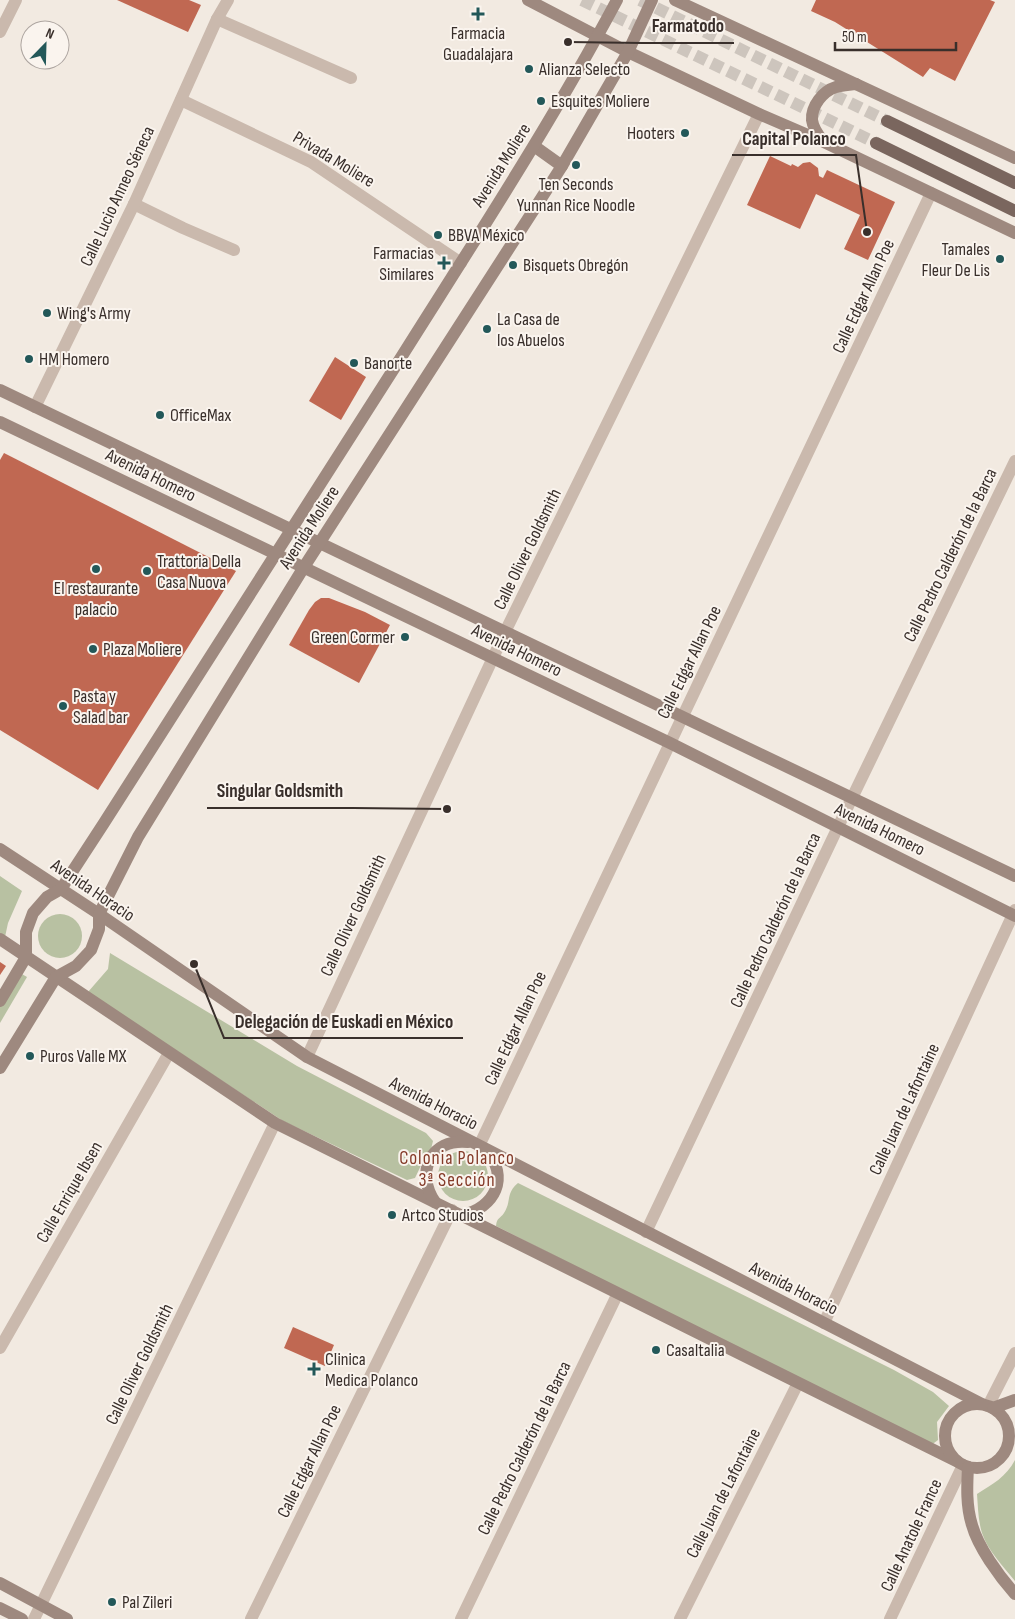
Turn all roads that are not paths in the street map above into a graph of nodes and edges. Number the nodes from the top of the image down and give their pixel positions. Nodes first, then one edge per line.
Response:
1 (16, 0) edge
2 (228, 0) edge
3 (528, 0) edge
4 (617, 0) edge
5 (652, 0) edge
6 (675, 0) edge
7 (217, 19) junction
8 (0, 32) edge
9 (598, 35) junction
10 (628, 52) junction
11 (351, 78) dead end
12 (856, 84) junction
13 (182, 100) junction
14 (759, 114) junction
15 (887, 121) tunnel mouth
16 (824, 142) junction
17 (876, 143) tunnel mouth
18 (534, 146) junction
19 (1015, 158) edge
20 (562, 166) junction
21 (1015, 183) edge
22 (931, 193) junction
23 (134, 204) junction
24 (1015, 211) edge
25 (1015, 233) edge
26 (234, 250) dead end
27 (461, 263) junction
28 (0, 390) edge
29 (35, 407) junction
30 (0, 422) edge
31 (1015, 461) edge
32 (291, 529) junction
33 (320, 543) junction
34 (275, 554) junction
35 (304, 567) junction
36 (505, 632) junction
37 (493, 658) junction
38 (683, 717) junction
39 (670, 743) junction
40 (852, 799) junction
41 (838, 827) junction
42 (0, 849) edge
43 (1015, 876) edge
44 (61, 889) junction
45 (1014, 913) edge
46 (99, 914) junction
47 (0, 939) edge
48 (26, 957) junction
49 (56, 977) junction
50 (0, 1001) edge
51 (169, 1053) junction
52 (307, 1057) junction
53 (0, 1068) edge
54 (275, 1123) junction
55 (478, 1146) junction
56 (435, 1202) junction
57 (457, 1213) junction
58 (646, 1232) junction
59 (618, 1293) junction
60 (824, 1323) junction
61 (0, 1348) edge
62 (1015, 1353) edge
63 (798, 1383) junction
64 (1015, 1400) edge
65 (988, 1406) junction
66 (963, 1465) junction
67 (0, 1583) edge
68 (1015, 1594) edge
69 (41, 1605) junction
70 (0, 1608) edge
71 (22, 1619) edge
72 (34, 1619) edge
73 (67, 1619) edge
74 (251, 1619) edge
75 (461, 1619) edge
76 (680, 1619) edge
77 (890, 1619) edge

1 - 8 street
2 - 7 street, Calle Lucio Anneo Séneca
3 - 9 street
4 - 9 street, Avenida Moliere
5 - 10 street, Avenida Moliere
6 - 12 street
7 - 11 street
7 - 13 street, Calle Lucio Anneo Séneca
9 - 10 street
9 - 18 street, Avenida Moliere
10 - 14 street
10 - 20 street, Avenida Moliere
12 - 16 street
12 - 19 street
13 - 23 street, Calle Lucio Anneo Séneca
13 - 27 street, Privada Moliere
14 - 16 street
14 - 36 street, Calle Oliver Goldsmith
15 - 21 main road
16 - 22 street
17 - 24 main road
18 - 20 street
18 - 27 street, Avenida Moliere
20 - 33 street, Avenida Moliere
22 - 25 street
22 - 38 street, Calle Edgar Allan Poe
23 - 26 street
23 - 29 street, Calle Lucio Anneo Séneca
27 - 32 street, Avenida Moliere
28 - 29 street, Avenida Homero
29 - 32 street, Avenida Homero
30 - 34 street, Avenida Homero
31 - 40 street, Calle Pedro Calderón de la Barca
32 - 33 street, Avenida Homero
32 - 34 street, Avenida Moliere
33 - 35 street, Avenida Moliere
33 - 36 street, Avenida Homero
34 - 35 street, Avenida Homero
34 - 44 street, Avenida Moliere
35 - 37 street, Avenida Homero
35 - 46 street, Avenida Moliere
36 - 37 street, Calle Oliver Goldsmith
36 - 38 street, Avenida Homero
37 - 39 street, Avenida Homero
37 - 52 street, Calle Oliver Goldsmith
38 - 39 street, Calle Edgar Allan Poe
38 - 40 street, Avenida Homero
39 - 41 street, Avenida Homero
39 - 55 street, Calle Edgar Allan Poe
40 - 41 street, Calle Pedro Calderón de la Barca
40 - 43 street, Avenida Homero
41 - 45 street, Avenida Homero
41 - 58 street, Calle Pedro Calderón de la Barca
42 - 44 street, Avenida Horacio
44 - 46 street, Avenida Horacio
44 - 48 street, Avenida Moliere
45 - 60 street, Calle Juan de Lafontaine
46 - 49 street, Avenida Moliere
46 - 52 street, Avenida Horacio
47 - 48 street
48 - 49 street
48 - 50 street
49 - 51 street
49 - 53 street, Avenida Moliere
51 - 54 street
51 - 61 street, Calle Enrique Ibsen
52 - 55 street, Avenida Horacio
54 - 56 street
54 - 69 street, Calle Oliver Goldsmith
55 - 56 street
55 - 57 street
55 - 58 street, Avenida Horacio
56 - 57 street
57 - 59 street
57 - 74 street, Calle Edgar Allan Poe
58 - 60 street, Avenida Horacio
59 - 63 street
59 - 75 street, Calle Pedro Calderón de la Barca
60 - 65 street, Avenida Horacio
62 - 65 street
63 - 66 street
63 - 76 street, Calle Juan de Lafontaine
64 - 65 street
65 - 66 street
65 - 66 street
66 - 68 street
66 - 77 street, Calle Anatole France
67 - 69 street
69 - 72 street, Calle Oliver Goldsmith
69 - 73 street
70 - 71 street

